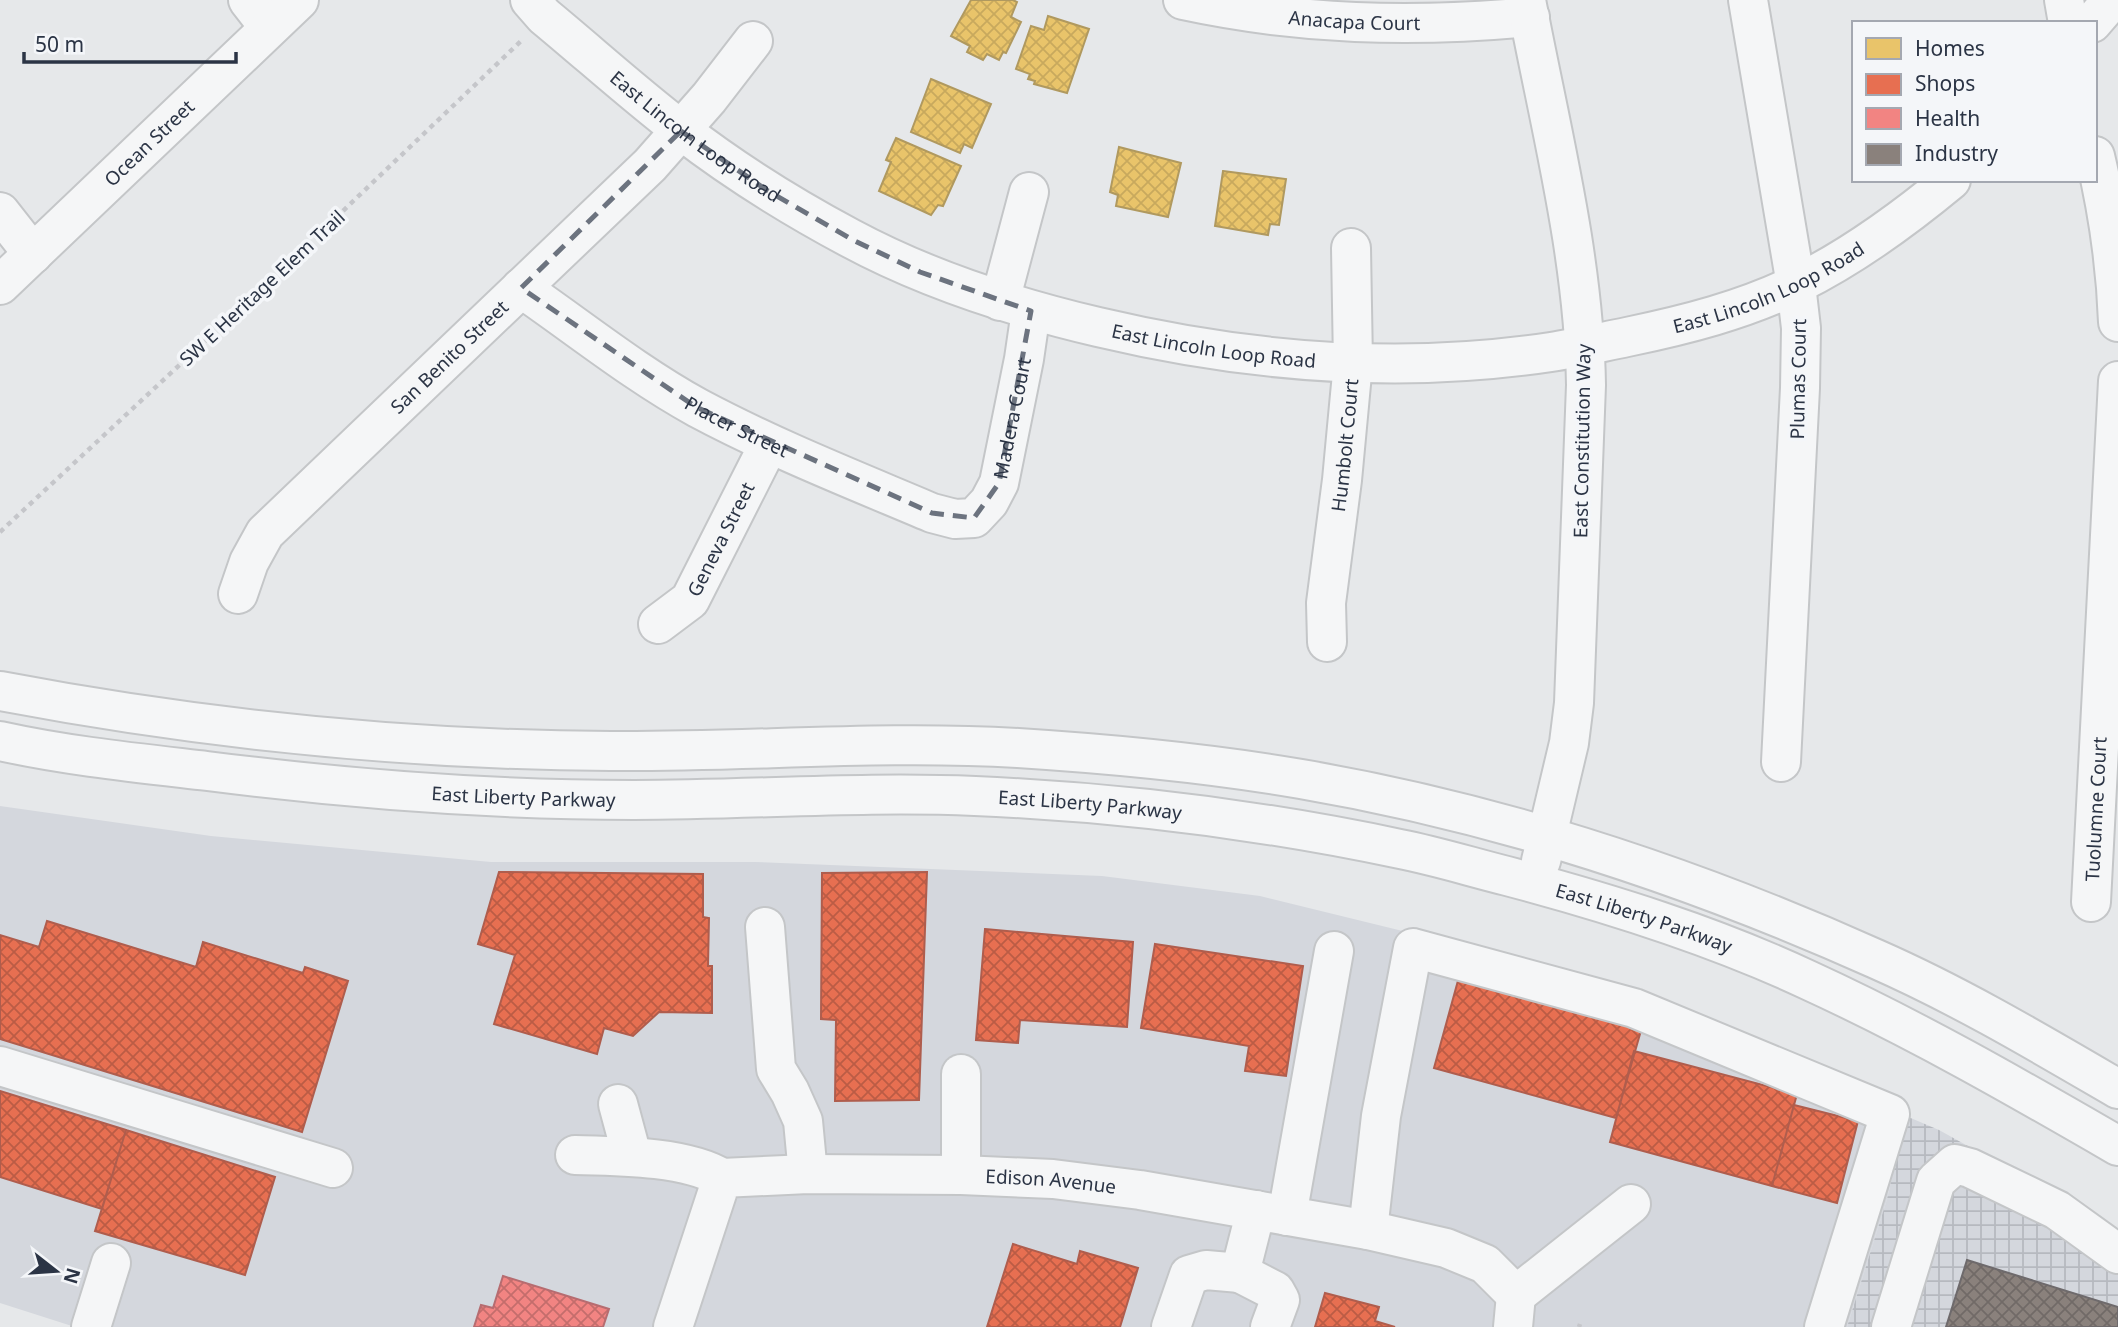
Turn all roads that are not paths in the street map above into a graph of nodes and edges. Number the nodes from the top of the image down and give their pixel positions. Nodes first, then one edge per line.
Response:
1 (299, 0) edge
2 (530, 0) edge
3 (1183, 0) edge
4 (1748, 0) edge
5 (2064, 0) edge
6 (2112, 0) edge
7 (1528, 9) edge
8 (258, 13) edge
9 (2068, 21) edge
10 (2094, 21) edge
11 (753, 41) dead end
12 (681, 131) junction
13 (2097, 164) edge
14 (1948, 182) edge
15 (1029, 192) dead end
16 (0, 212) edge
17 (1351, 248) dead end
18 (33, 254) junction
19 (0, 285) edge
20 (1796, 285) junction
21 (521, 288) junction
22 (1016, 306) junction
23 (2118, 322) edge
24 (1586, 345) junction
25 (1353, 363) junction
26 (2118, 382) edge
27 (769, 443) junction
28 (974, 518) joint
29 (237, 594) dead end
30 (658, 624) dead end
31 (1327, 642) dead end
32 (0, 691) edge
33 (0, 741) edge
34 (1781, 762) dead end
35 (1548, 837) junction
36 (1535, 884) junction
37 (2091, 902) dead end
38 (765, 927) dead end
39 (1334, 951) dead end
40 (0, 1066) edge
41 (961, 1074) dead end
42 (2118, 1089) edge
43 (618, 1104) dead end
44 (2118, 1146) edge
45 (575, 1156) dead end
46 (632, 1156) junction
47 (333, 1168) dead end
48 (808, 1174) junction
49 (961, 1175) junction
50 (722, 1178) junction
51 (1631, 1204) dead end
52 (1271, 1213) junction
53 (1368, 1230) junction
54 (2118, 1254) edge
55 (111, 1263) dead end
56 (1240, 1273) junction
57 (1514, 1311) edge
58 (91, 1327) edge
59 (674, 1327) edge
60 (1171, 1327) edge
61 (1270, 1327) edge
62 (1825, 1327) edge
63 (1891, 1327) edge

1 - 8 street, Ocean Street
2 - 12 street, East Lincoln Loop Road
3 - 7 street, Anacapa Court
4 - 20 street, Plumas Court
5 - 9 street
6 - 10 street
7 - 24 street, East Constitution Way
8 - 18 street, Ocean Street
11 - 12 street, San Benito Street
12 - 21 street, San Benito Street
12 - 22 street, East Lincoln Loop Road
13 - 23 street
14 - 20 street, East Lincoln Loop Road
15 - 22 street, Madera Court
16 - 18 street
17 - 25 street, Humbolt Court
18 - 19 street, Ocean Street
20 - 24 street, East Lincoln Loop Road
20 - 34 street, Plumas Court
21 - 27 street, Placer Street
21 - 29 street, San Benito Street
22 - 25 street, East Lincoln Loop Road
22 - 28 street, Madera Court
24 - 25 street, East Lincoln Loop Road
24 - 35 street, East Constitution Way
25 - 31 street, Humbolt Court
26 - 37 street, Tuolumne Court
27 - 28 street, Placer Street
27 - 30 street, Geneva Street
32 - 35 street
33 - 36 street, East Liberty Parkway
35 - 36 street, East Constitution Way
35 - 42 street
36 - 44 street, East Liberty Parkway
38 - 48 street
39 - 52 street
40 - 47 street
41 - 49 street
43 - 46 street
45 - 46 street
46 - 50 street
48 - 49 street, Edison Avenue
48 - 50 street, Edison Avenue
49 - 52 street, Edison Avenue
50 - 59 street
51 - 57 street
52 - 53 street, Edison Avenue
52 - 56 street
53 - 57 street, Edison Avenue
53 - 62 street
54 - 63 street
55 - 58 street
56 - 60 street
56 - 61 street

